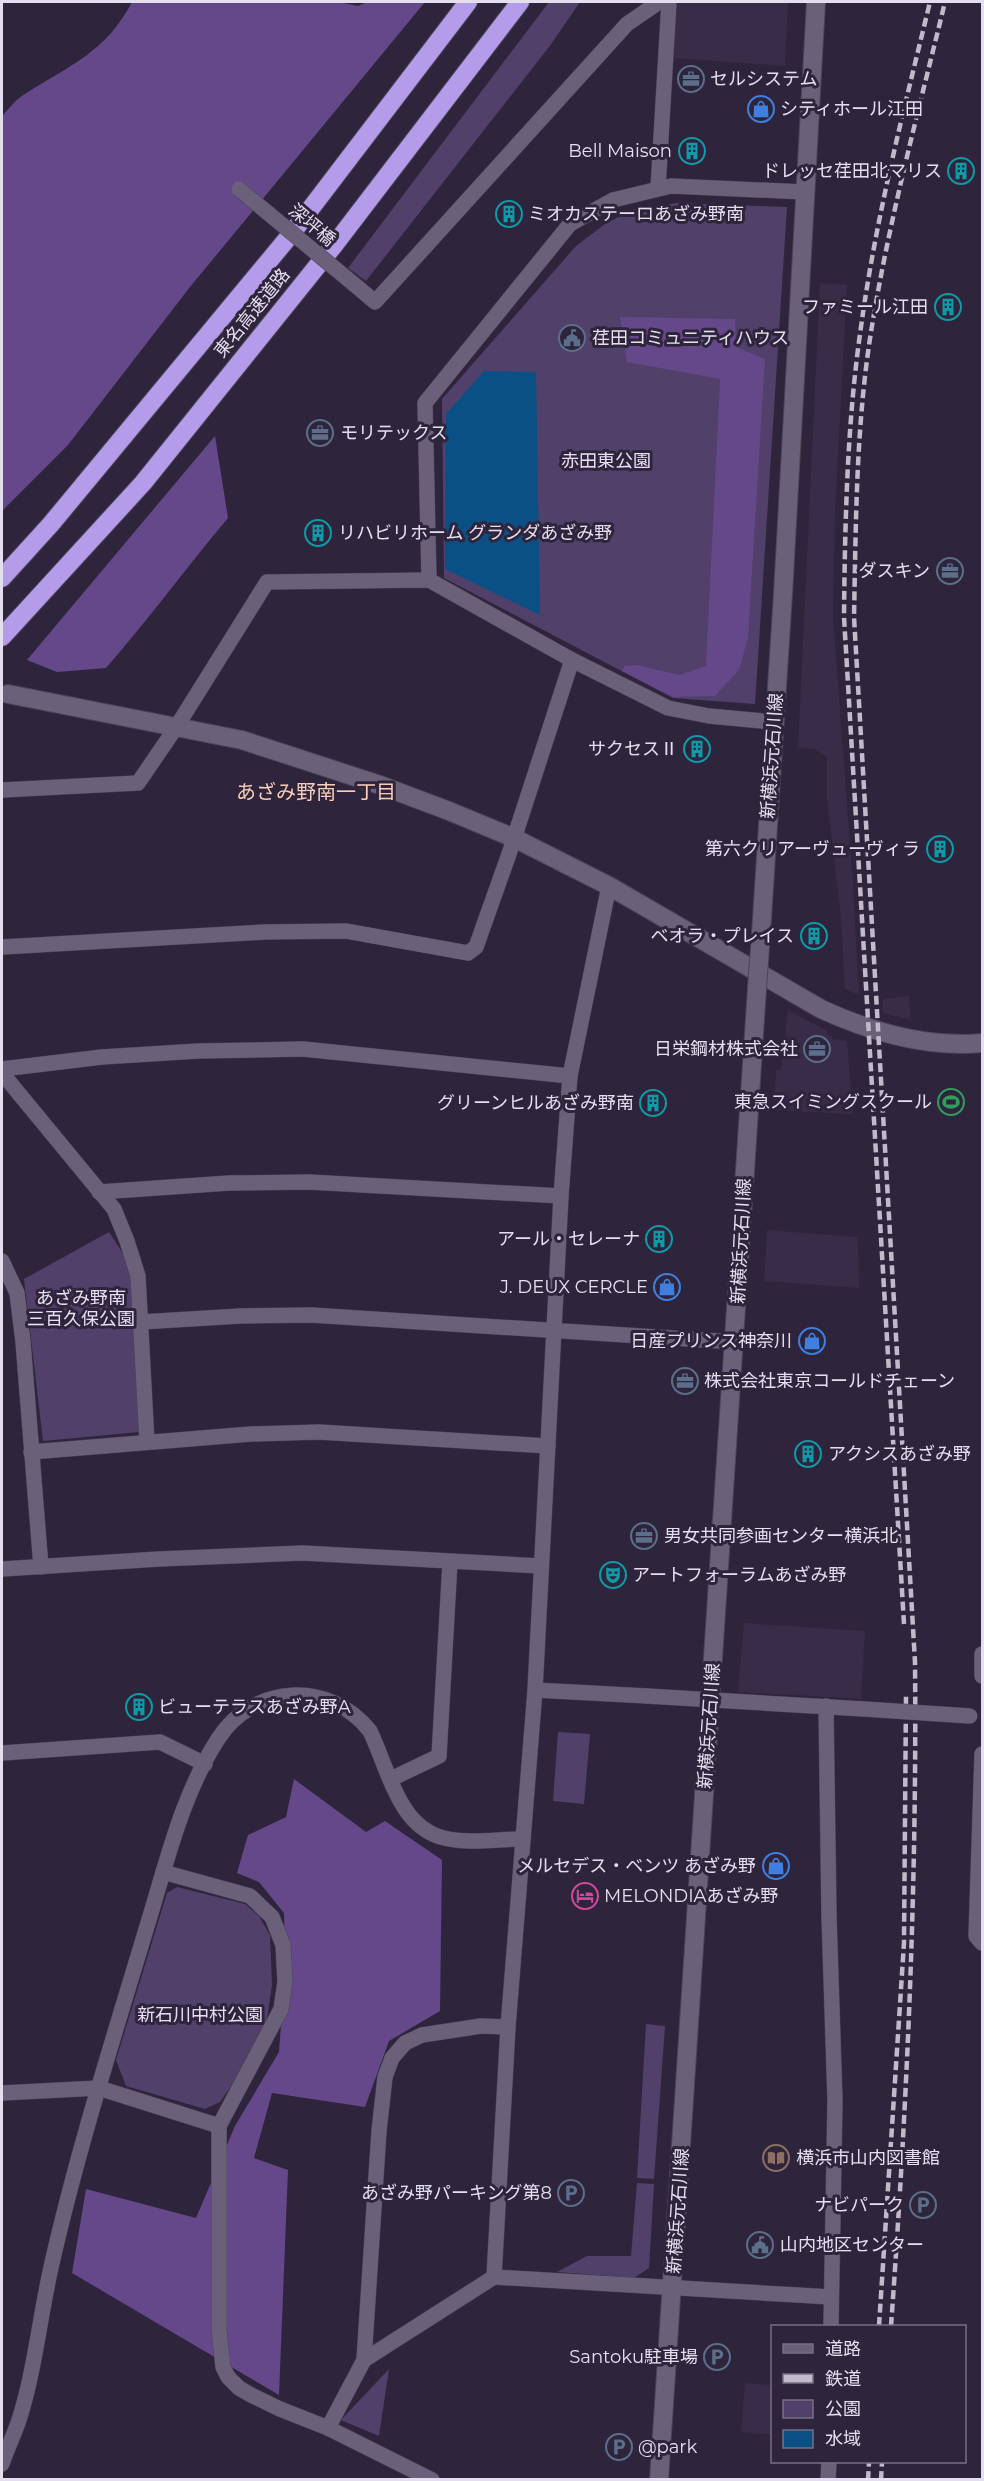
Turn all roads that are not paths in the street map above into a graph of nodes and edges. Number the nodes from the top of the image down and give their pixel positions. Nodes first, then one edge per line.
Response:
1 (468, 2) edge
2 (520, 2) edge
3 (659, 2) edge
4 (669, 2) edge
5 (816, 2) edge
6 (658, 188) junction
7 (239, 189) dead end
8 (805, 192) junction
9 (2, 578) edge
10 (429, 580) junction
11 (2, 636) edge
12 (572, 660) junction
13 (5, 698) edge
14 (773, 722) junction
15 (177, 726) junction
16 (2, 790) edge
17 (514, 838) junction
18 (609, 886) junction
19 (2, 947) edge
20 (982, 1043) edge
21 (2, 1071) edge
22 (570, 1076) junction
23 (99, 1192) junction
24 (561, 1196) junction
25 (2, 1261) edge
26 (141, 1322) junction
27 (555, 1331) junction
28 (735, 1342) junction
29 (147, 1442) junction
30 (548, 1446) junction
31 (31, 1452) junction
32 (450, 1562) junction
33 (540, 1566) junction
34 (41, 1567) junction
35 (2, 1569) edge
36 (982, 1654) edge
37 (982, 1677) edge
38 (535, 1690) junction
39 (826, 1707) junction
40 (976, 1716) edge
41 (2, 1753) edge
42 (982, 1754) edge
43 (205, 1764) junction
44 (391, 1779) junction
45 (524, 1839) junction
46 (163, 1872) junction
47 (982, 1943) edge
48 (508, 2027) junction
49 (99, 2088) junction
50 (2, 2093) edge
51 (219, 2126) junction
52 (494, 2277) junction
53 (673, 2288) junction
54 (831, 2297) junction
55 (831, 2325) edge
56 (364, 2360) junction
57 (328, 2428) junction
58 (829, 2463) edge
59 (2, 2464) edge
60 (432, 2480) edge
61 (659, 2480) edge
62 (828, 2480) edge

1 - 9 highway, 東名高速道路
2 - 11 highway, 東名高速道路
3 - 7 street, 深坪橋, bridge
4 - 6 street
5 - 8 street, 新横浜元石川線
6 - 8 street
6 - 10 street
8 - 14 street, 新横浜元石川線
10 - 12 street
10 - 15 street
12 - 14 street
12 - 17 street
13 - 15 street
14 - 28 street, 新横浜元石川線, bridge
15 - 16 street
15 - 17 street
17 - 18 street
17 - 19 street
18 - 20 street
18 - 22 street
21 - 22 street
21 - 23 street
22 - 24 street
23 - 24 street
23 - 26 street
24 - 27 street
25 - 31 street
26 - 27 street
26 - 29 street
27 - 28 street
27 - 30 street
28 - 53 street, 新横浜元石川線
29 - 30 street
29 - 31 street
30 - 33 street
31 - 34 street
32 - 33 street
32 - 34 street
32 - 44 street
33 - 38 street
34 - 35 street
36 - 37 street
38 - 39 street, bridge
38 - 45 street
39 - 40 street, bridge
39 - 54 street
41 - 43 street
42 - 47 street
43 - 44 street
43 - 46 street
44 - 45 street
45 - 48 street
46 - 49 street
46 - 51 street
48 - 52 street
48 - 56 street
49 - 50 street
49 - 51 street
49 - 59 street
51 - 57 street
52 - 53 street
52 - 56 street
53 - 54 street
53 - 61 street, 新横浜元石川線
54 - 55 street
56 - 57 street
57 - 60 street
58 - 62 street

